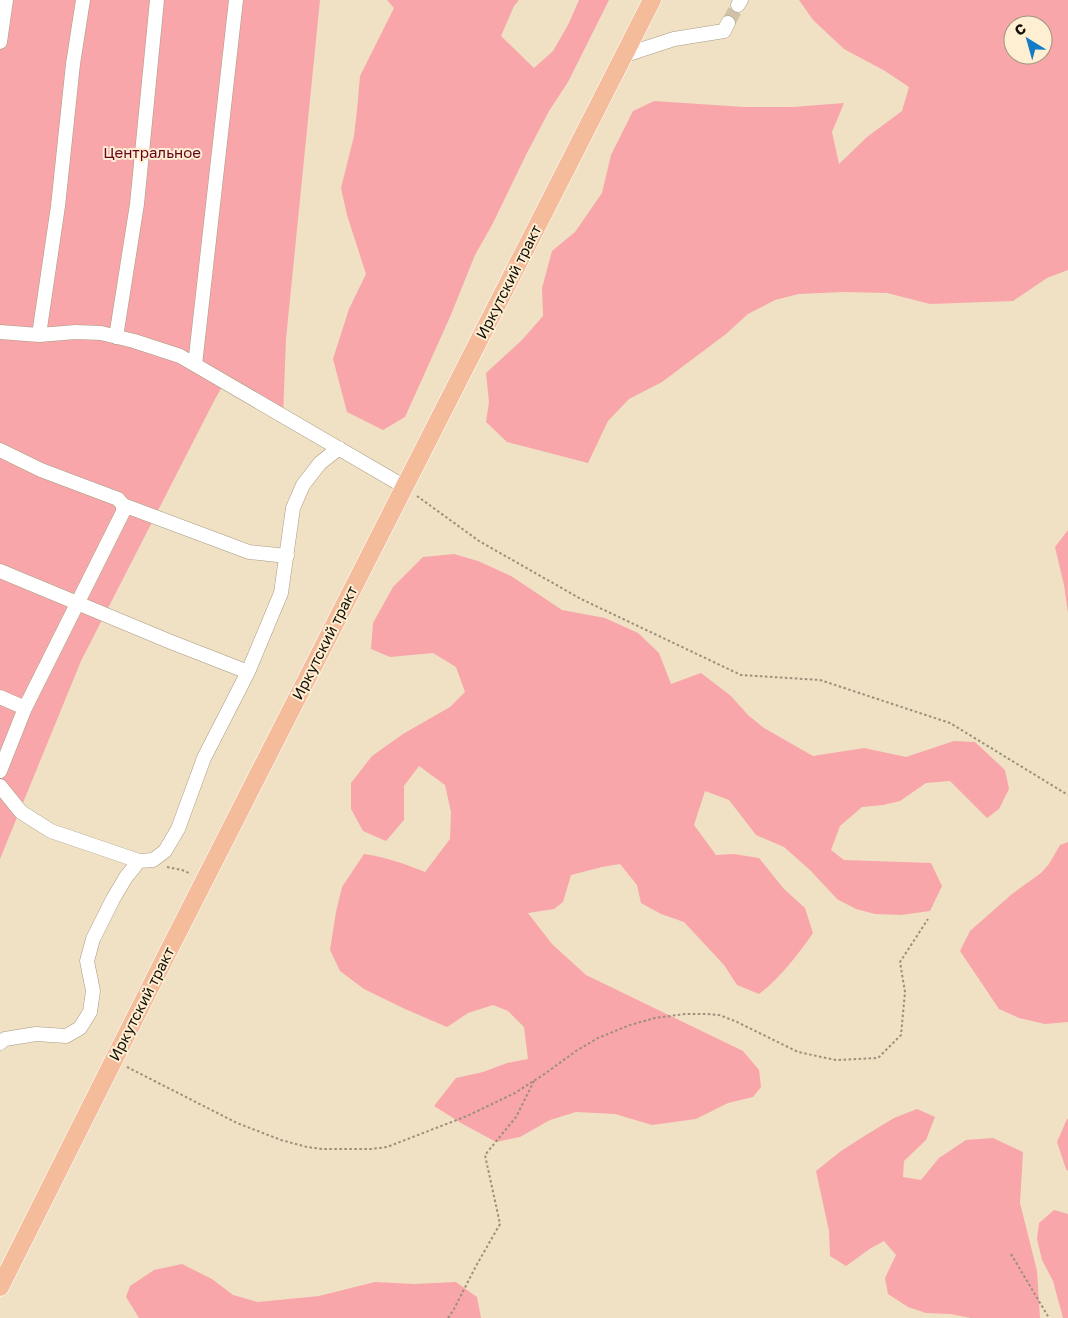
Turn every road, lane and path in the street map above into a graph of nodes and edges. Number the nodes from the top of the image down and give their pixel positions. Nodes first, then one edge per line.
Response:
1 (6, 0) edge
2 (83, 0) edge
3 (157, 0) edge
4 (236, 0) edge
5 (652, 0) edge
6 (728, 23) tunnel mouth
7 (0, 42) edge
8 (625, 55) junction
9 (0, 332) edge
10 (40, 335) junction
11 (116, 337) junction
12 (195, 365) junction
13 (339, 448) junction
14 (0, 450) edge
15 (406, 487) junction
16 (123, 505) junction
17 (287, 556) junction
18 (0, 571) edge
19 (77, 603) junction
20 (248, 672) junction
21 (0, 697) edge
22 (25, 708) junction
23 (0, 770) edge
24 (0, 786) edge
25 (1068, 795) edge
26 (146, 861) junction
27 (204, 880) junction
28 (928, 919) dead end
29 (0, 1043) edge
30 (113, 1061) junction
31 (534, 1081) junction
32 (1011, 1254) dead end
33 (0, 1287) edge
34 (448, 1318) edge
35 (1049, 1318) edge

1 - 7 street
2 - 10 street
3 - 11 street
4 - 12 street
5 - 8 main road, Иркутский тракт
6 - 8 street
8 - 15 main road, Иркутский тракт
9 - 10 street
10 - 11 street
11 - 12 street
12 - 13 street
13 - 15 street
13 - 17 street
14 - 16 street
15 - 25 path
15 - 27 main road, Иркутский тракт
16 - 17 street
16 - 19 street
17 - 20 street
18 - 19 street
19 - 20 street
19 - 22 street
20 - 26 street
21 - 22 street
22 - 23 street
24 - 26 street
26 - 27 path
26 - 29 street
27 - 30 main road, Иркутский тракт
28 - 31 path
30 - 31 path
30 - 33 main road, Иркутский тракт
31 - 34 path
32 - 35 path

